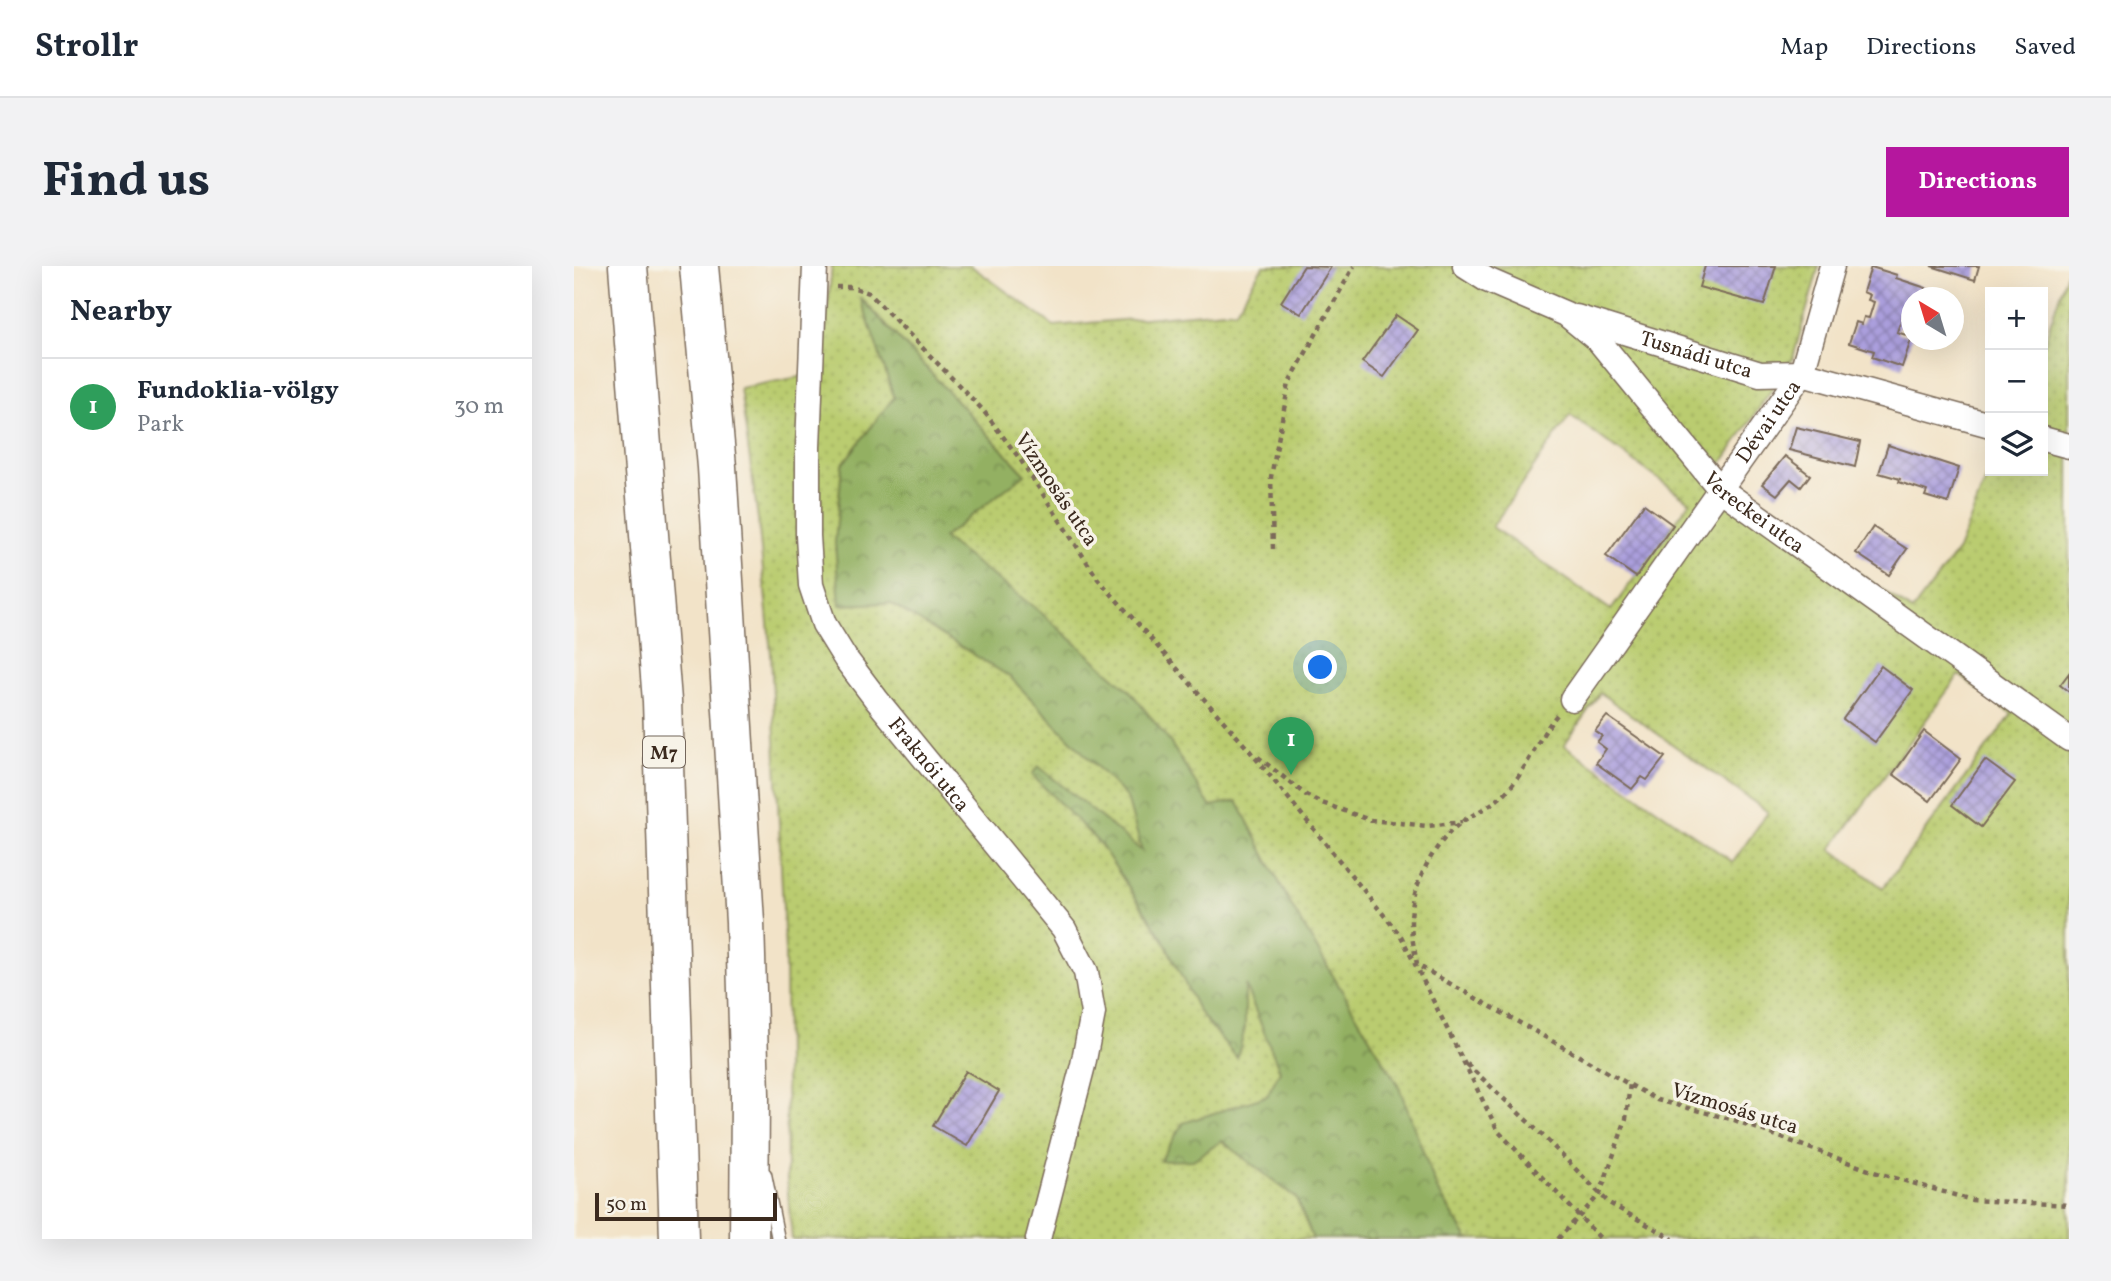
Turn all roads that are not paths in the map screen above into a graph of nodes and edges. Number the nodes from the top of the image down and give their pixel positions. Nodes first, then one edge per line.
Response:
1 (628, 266) edge
2 (699, 266) edge
3 (1465, 266) edge
4 (1832, 266) edge
5 (815, 276) edge
6 (1566, 314) junction
7 (1802, 373) junction
8 (1985, 424) edge
9 (2048, 440) edge
10 (2069, 446) edge
11 (1720, 489) junction
12 (1572, 699) dead end
13 (2069, 739) edge
14 (750, 1094) junction
15 (679, 1239) edge
16 (749, 1239) edge
17 (778, 1239) edge
18 (1038, 1239) edge

1 - 15 highway, M7
2 - 14 highway
3 - 6 street, Vereckei utca
4 - 7 street, Dévai utca
5 - 18 street, Fraknói utca
6 - 7 street, Tusnádi utca
6 - 11 street, Vereckei utca
7 - 8 street, Tusnádi utca
7 - 11 street, Dévai utca
9 - 10 street
11 - 12 street, Dévai utca
11 - 13 street, Vereckei utca
14 - 16 highway
14 - 17 lane

